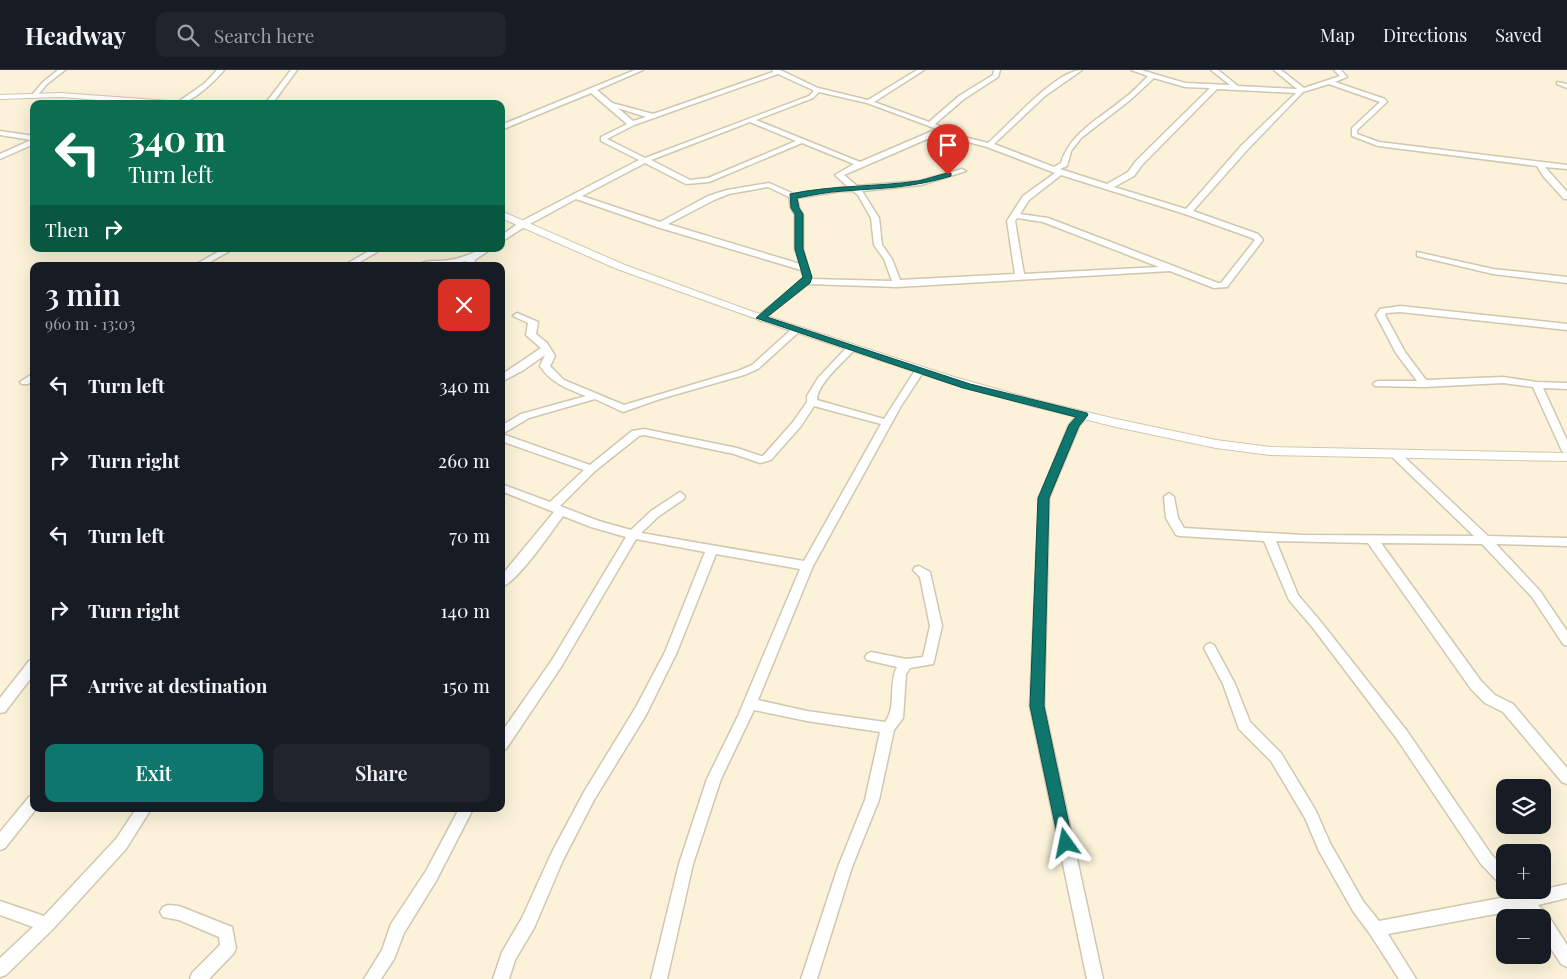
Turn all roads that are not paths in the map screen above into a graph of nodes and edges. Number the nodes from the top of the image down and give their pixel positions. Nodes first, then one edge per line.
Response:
1 (62, 70) edge
2 (221, 70) edge
3 (294, 70) edge
4 (640, 70) edge
5 (921, 70) edge
6 (997, 70) edge
7 (1079, 70) edge
8 (1134, 70) edge
9 (1214, 70) edge
10 (1277, 70) edge
11 (1337, 70) edge
12 (777, 71) edge
13 (1152, 76) junction
14 (1331, 83) junction
15 (1558, 83) dead end
16 (1215, 86) junction
17 (1567, 86) edge
18 (1236, 87) junction
19 (591, 89) junction
20 (816, 89) junction
21 (1302, 90) junction
22 (828, 92) junction
23 (35, 96) junction
24 (0, 97) edge
25 (811, 97) junction
26 (110, 100) edge
27 (186, 100) edge
28 (271, 100) edge
29 (870, 102) junction
30 (611, 105) junction
31 (655, 117) junction
32 (750, 120) junction
33 (632, 124) junction
34 (932, 124) junction
35 (505, 126) edge
36 (944, 129) junction
37 (0, 133) edge
38 (928, 136) junction
39 (30, 139) edge
40 (968, 140) junction
41 (801, 141) junction
42 (30, 142) edge
43 (989, 145) junction
44 (0, 157) edge
45 (645, 160) junction
46 (1539, 163) junction
47 (860, 164) junction
48 (1567, 166) edge
49 (962, 171) dead end
50 (1057, 171) junction
51 (1108, 187) junction
52 (854, 188) junction
53 (793, 196) junction
54 (576, 197) junction
55 (1567, 197) edge
56 (1188, 212) junction
57 (505, 216) edge
58 (1014, 216) junction
59 (523, 224) junction
60 (660, 225) junction
61 (505, 237) edge
62 (223, 252) edge
63 (373, 252) edge
64 (481, 252) edge
65 (1420, 254) dead end
66 (472, 257) junction
67 (205, 262) edge
68 (355, 262) edge
69 (453, 262) edge
70 (468, 262) edge
71 (805, 268) junction
72 (1173, 269) junction
73 (1020, 278) junction
74 (1567, 280) edge
75 (806, 281) junction
76 (897, 284) junction
77 (517, 316) dead end
78 (761, 318) junction
79 (1567, 327) edge
80 (796, 330) junction
81 (851, 348) junction
82 (546, 349) junction
83 (919, 371) junction
84 (505, 377) edge
85 (30, 379) edge
86 (25, 382) dead end
87 (1378, 384) dead end
88 (1424, 384) junction
89 (1537, 385) junction
90 (1567, 386) edge
91 (596, 396) junction
92 (812, 402) junction
93 (1083, 415) junction
94 (887, 423) junction
95 (505, 428) edge
96 (505, 438) edge
97 (1567, 451) edge
98 (1394, 453) junction
99 (1567, 457) edge
100 (591, 469) junction
101 (505, 489) edge
102 (680, 496) dead end
103 (1169, 498) dead end
104 (556, 509) junction
105 (634, 535) junction
106 (1268, 537) junction
107 (1372, 540) junction
108 (1485, 540) junction
109 (1567, 542) edge
110 (712, 550) junction
111 (807, 566) junction
112 (919, 570) dead end
113 (505, 579) edge
114 (1565, 637) edge
115 (1210, 648) dead end
116 (871, 657) dead end
117 (906, 664) junction
118 (30, 669) edge
119 (750, 704) junction
120 (0, 708) edge
121 (888, 728) junction
122 (505, 739) edge
123 (1567, 778) edge
124 (30, 806) edge
125 (142, 812) edge
126 (464, 812) edge
127 (0, 843) edge
128 (1496, 870) edge
129 (1567, 890) edge
130 (1551, 892) edge
131 (1503, 899) edge
132 (1524, 899) edge
133 (0, 908) edge
134 (1532, 909) edge
135 (168, 912) dead end
136 (47, 924) junction
137 (1376, 929) junction
138 (1551, 934) edge
139 (1567, 959) edge
140 (0, 969) edge
141 (198, 979) edge
142 (372, 979) edge
143 (501, 979) edge
144 (659, 979) edge
145 (809, 979) edge
146 (1095, 979) edge
147 (1408, 979) edge

1 - 23 street
2 - 27 street
3 - 28 street
4 - 19 street
5 - 29 street
6 - 34 street
7 - 43 street
8 - 13 street
9 - 18 street
10 - 21 street
11 - 14 street
12 - 20 street
12 - 31 street
13 - 16 street
13 - 50 street
14 - 21 street
14 - 46 street
15 - 17 street
16 - 18 street
16 - 51 street
18 - 21 street
19 - 30 street
19 - 35 street
20 - 22 street
20 - 25 street
21 - 56 street
22 - 25 street
22 - 29 street
23 - 24 street
23 - 26 street
25 - 32 street
29 - 34 street
30 - 31 street
30 - 33 street
31 - 33 street
32 - 41 street
32 - 45 street
33 - 45 street
34 - 36 street
36 - 38 street
36 - 40 street
37 - 39 street
38 - 40 street
38 - 47 street
40 - 43 street
41 - 45 street
41 - 47 street
42 - 44 street
43 - 50 street
45 - 54 street
46 - 48 street
46 - 55 street
47 - 52 street
49 - 52 street
50 - 51 street
50 - 58 street
51 - 56 street
52 - 53 street
52 - 76 street
53 - 60 street
53 - 71 street
54 - 59 street
54 - 60 street
56 - 72 street
57 - 59 street
58 - 72 street
58 - 73 street
59 - 61 street
59 - 78 street
60 - 71 street
62 - 67 street
63 - 68 street
64 - 66 street
65 - 74 street
66 - 69 street
66 - 70 street
71 - 75 street
72 - 73 street
73 - 76 street
75 - 76 street
75 - 78 street
77 - 82 street
78 - 80 street
79 - 88 street
80 - 81 street
80 - 91 street
81 - 83 street
81 - 92 street
82 - 84 street
82 - 91 street
83 - 93 street
83 - 94 street
85 - 86 street
87 - 88 street
88 - 89 street
89 - 90 street
89 - 97 street
91 - 95 street
92 - 94 street
92 - 100 street
93 - 98 street
93 - 146 street
94 - 111 street
96 - 100 street
98 - 99 street
98 - 108 street
100 - 104 street
101 - 104 street
102 - 105 street
103 - 106 street
104 - 105 street
104 - 113 street
105 - 110 street
105 - 122 street
106 - 107 street
106 - 128 street
107 - 108 street
107 - 123 street
108 - 109 street
108 - 114 street
110 - 111 street
110 - 143 street
111 - 119 street
112 - 117 street
115 - 137 street
116 - 117 street
117 - 121 street
118 - 120 street
119 - 121 street
119 - 144 street
121 - 145 street
124 - 127 street
125 - 136 street
126 - 142 street
129 - 130 street
131 - 137 street
132 - 134 street
133 - 136 street
135 - 141 street
136 - 140 street
137 - 147 street
138 - 139 street

